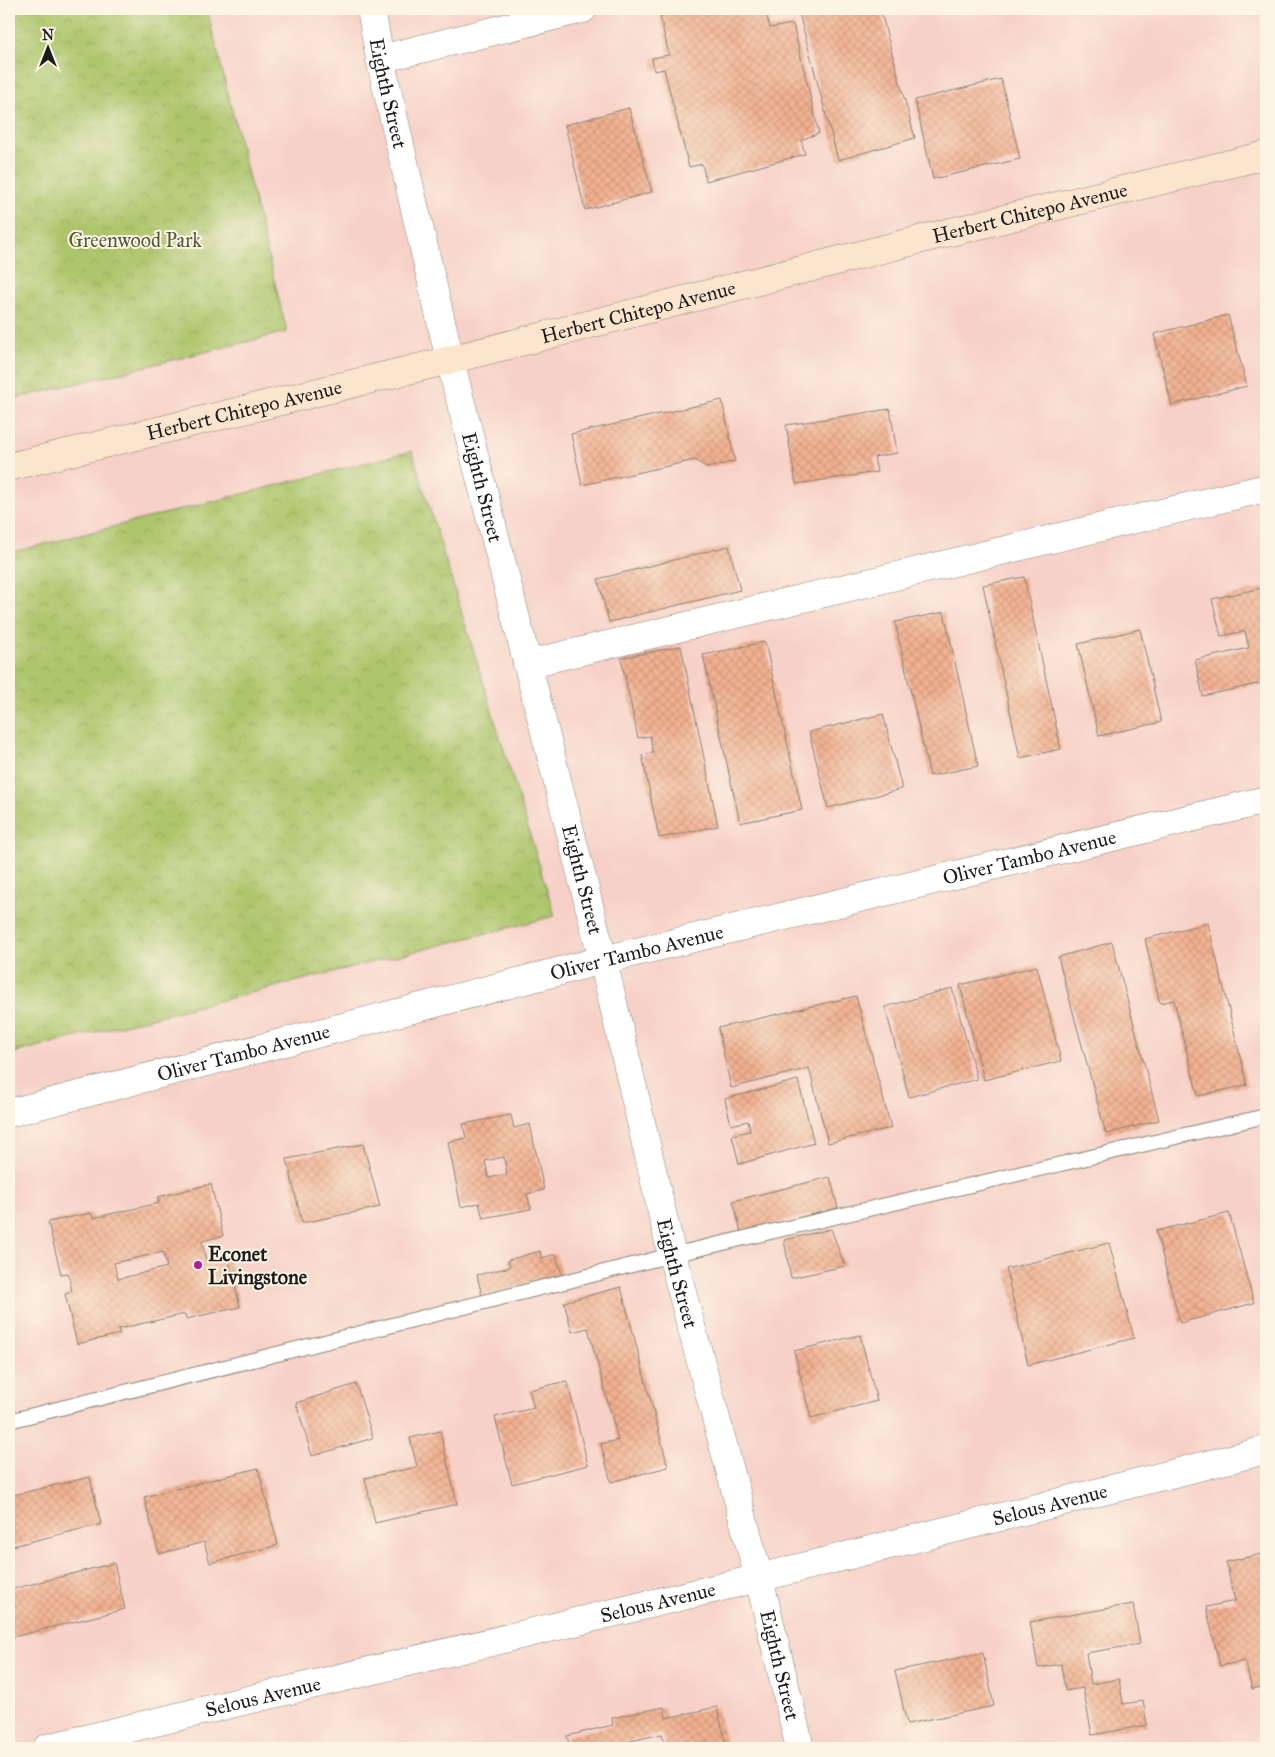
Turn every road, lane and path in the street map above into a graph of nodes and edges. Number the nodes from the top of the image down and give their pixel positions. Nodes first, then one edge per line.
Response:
1 (371, 9) edge
2 (583, 9) edge
3 (380, 59) junction
4 (1266, 155) edge
5 (450, 360) junction
6 (9, 467) edge
7 (1266, 488) edge
8 (527, 664) junction
9 (1266, 800) edge
10 (603, 960) junction
11 (9, 1112) edge
12 (1266, 1116) edge
13 (672, 1255) junction
14 (9, 1421) edge
15 (1266, 1450) edge
16 (759, 1578) junction
17 (46, 1748) edge
18 (800, 1748) edge

1 - 3 street, Eighth Street
2 - 3 street
3 - 5 street, Eighth Street
4 - 5 main road, Herbert Chitepo Avenue
5 - 6 main road, Herbert Chitepo Avenue
5 - 8 street, Eighth Street
7 - 8 street
8 - 10 street, Eighth Street
9 - 10 street, Oliver Tambo Avenue
10 - 11 street, Oliver Tambo Avenue
10 - 13 street, Eighth Street
12 - 13 lane
13 - 14 lane
13 - 16 street, Eighth Street
15 - 16 street, Selous Avenue
16 - 17 street, Selous Avenue
16 - 18 street, Eighth Street

